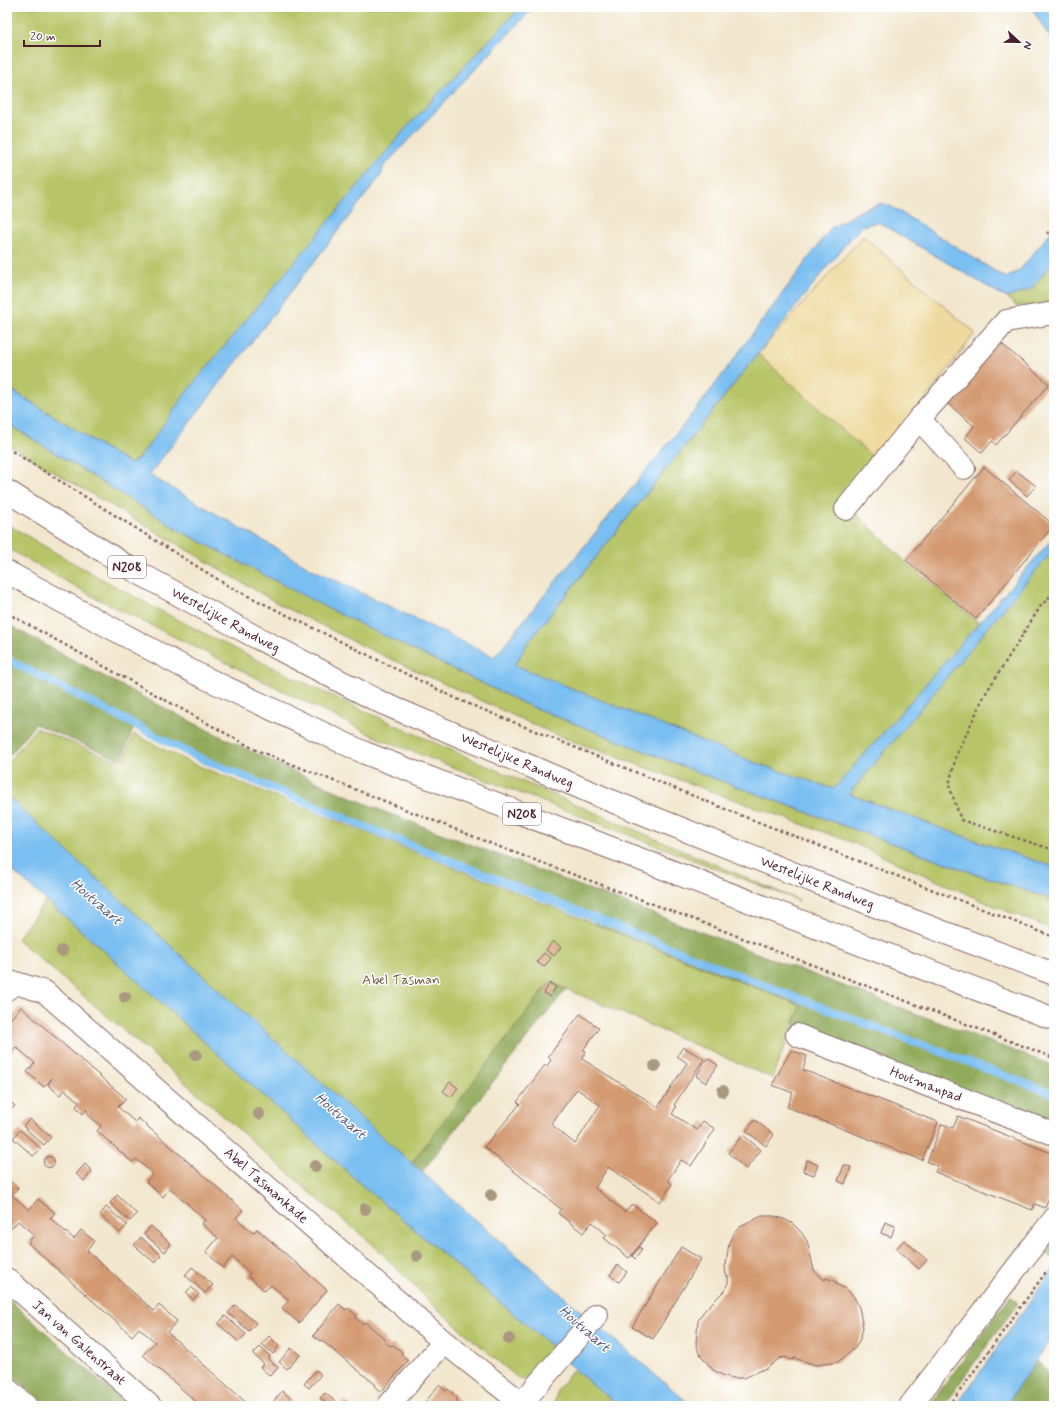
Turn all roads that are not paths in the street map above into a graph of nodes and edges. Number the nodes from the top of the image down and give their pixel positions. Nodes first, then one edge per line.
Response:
1 (1054, 313) edge
2 (919, 419) junction
3 (964, 468) dead end
4 (7, 491) edge
5 (846, 509) dead end
6 (7, 572) edge
7 (1054, 974) edge
8 (7, 989) edge
9 (1054, 1019) edge
10 (797, 1036) dead end
11 (1054, 1134) edge
12 (1054, 1219) edge
13 (7, 1279) edge
14 (596, 1315) dead end
15 (444, 1342) junction
16 (7, 1389) edge
17 (523, 1405) edge
18 (26, 1406) edge
19 (150, 1406) edge
20 (388, 1406) edge
21 (910, 1406) edge

1 - 2 main road
2 - 3 main road
2 - 5 main road
4 - 7 main road, Westelijke Randweg / N208
6 - 9 main road, N208
8 - 15 main road, Abel Tasmankade
10 - 11 main road, Houtmanpad
12 - 21 main road
13 - 19 main road, Jan van Galenstraat
14 - 17 main road, Abel Tasmankade
15 - 17 main road, Abel Tasmankade
15 - 20 main road
16 - 18 main road

